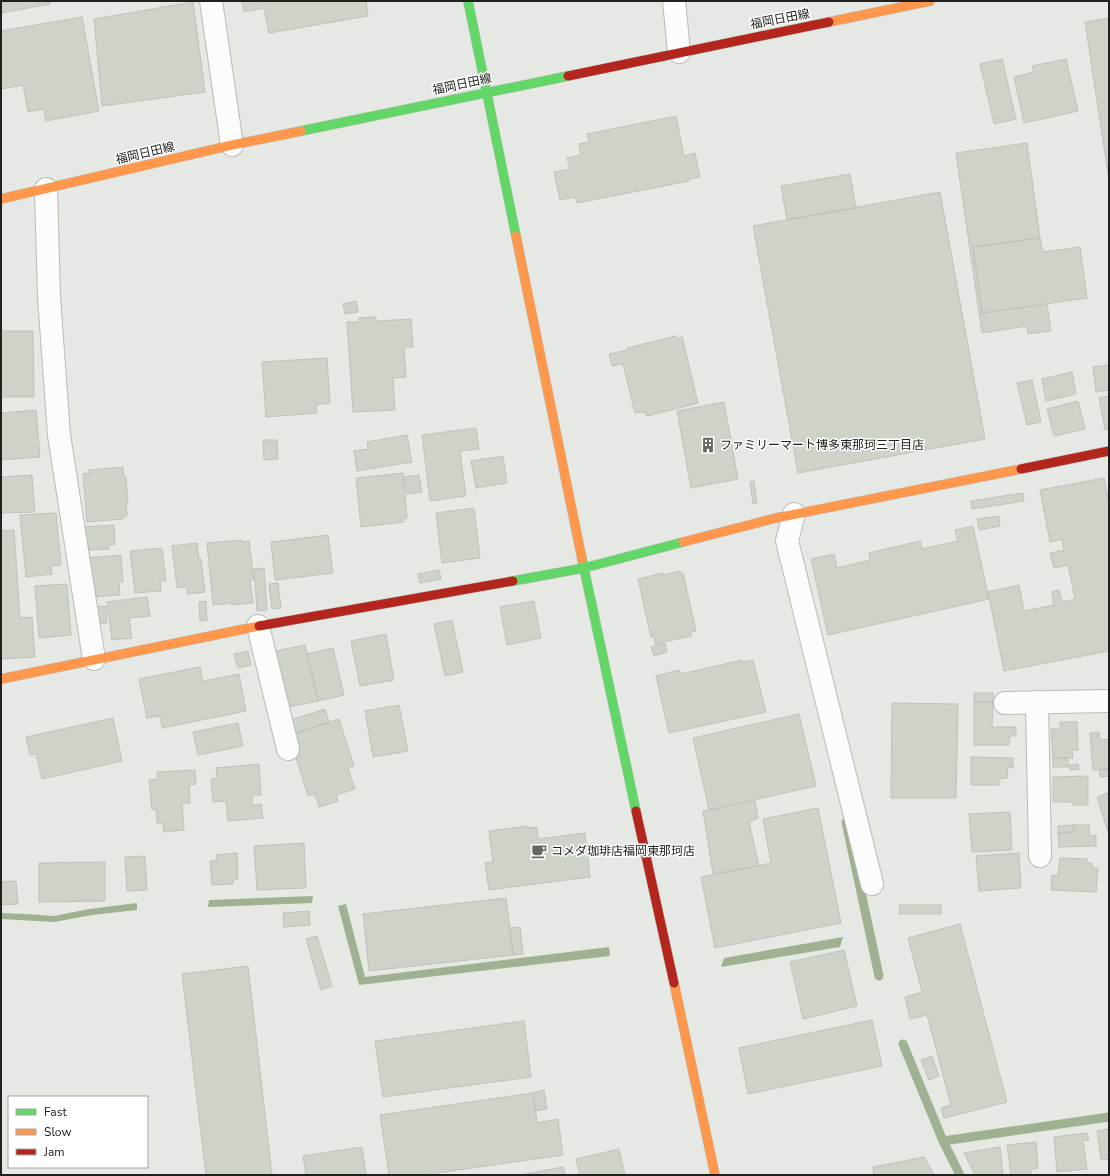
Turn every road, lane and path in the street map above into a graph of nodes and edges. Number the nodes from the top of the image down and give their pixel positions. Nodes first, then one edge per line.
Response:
1 (212, 1) edge
2 (468, 1) edge
3 (674, 1) edge
4 (930, 1) edge
5 (680, 52) junction
6 (486, 92) junction
7 (232, 145) junction
8 (46, 189) junction
9 (1, 199) edge
10 (1109, 451) edge
11 (794, 514) junction
12 (584, 568) junction
13 (258, 626) junction
14 (94, 659) junction
15 (1, 679) edge
16 (1109, 701) edge
17 (1037, 702) junction
18 (1005, 703) dead end
19 (288, 750) dead end
20 (1040, 856) dead end
21 (872, 884) dead end
22 (715, 1175) edge

1 - 7 street
2 - 6 street
3 - 5 street
4 - 5 street, 福岡日田線
5 - 6 street, 福岡日田線
6 - 7 street, 福岡日田線
6 - 12 street
7 - 8 street, 福岡日田線
8 - 9 street, 福岡日田線
8 - 14 street
10 - 11 street
11 - 12 street
11 - 21 street
12 - 13 street
12 - 22 street
13 - 14 street
13 - 19 street
14 - 15 street
16 - 17 street
17 - 18 street
17 - 20 street

